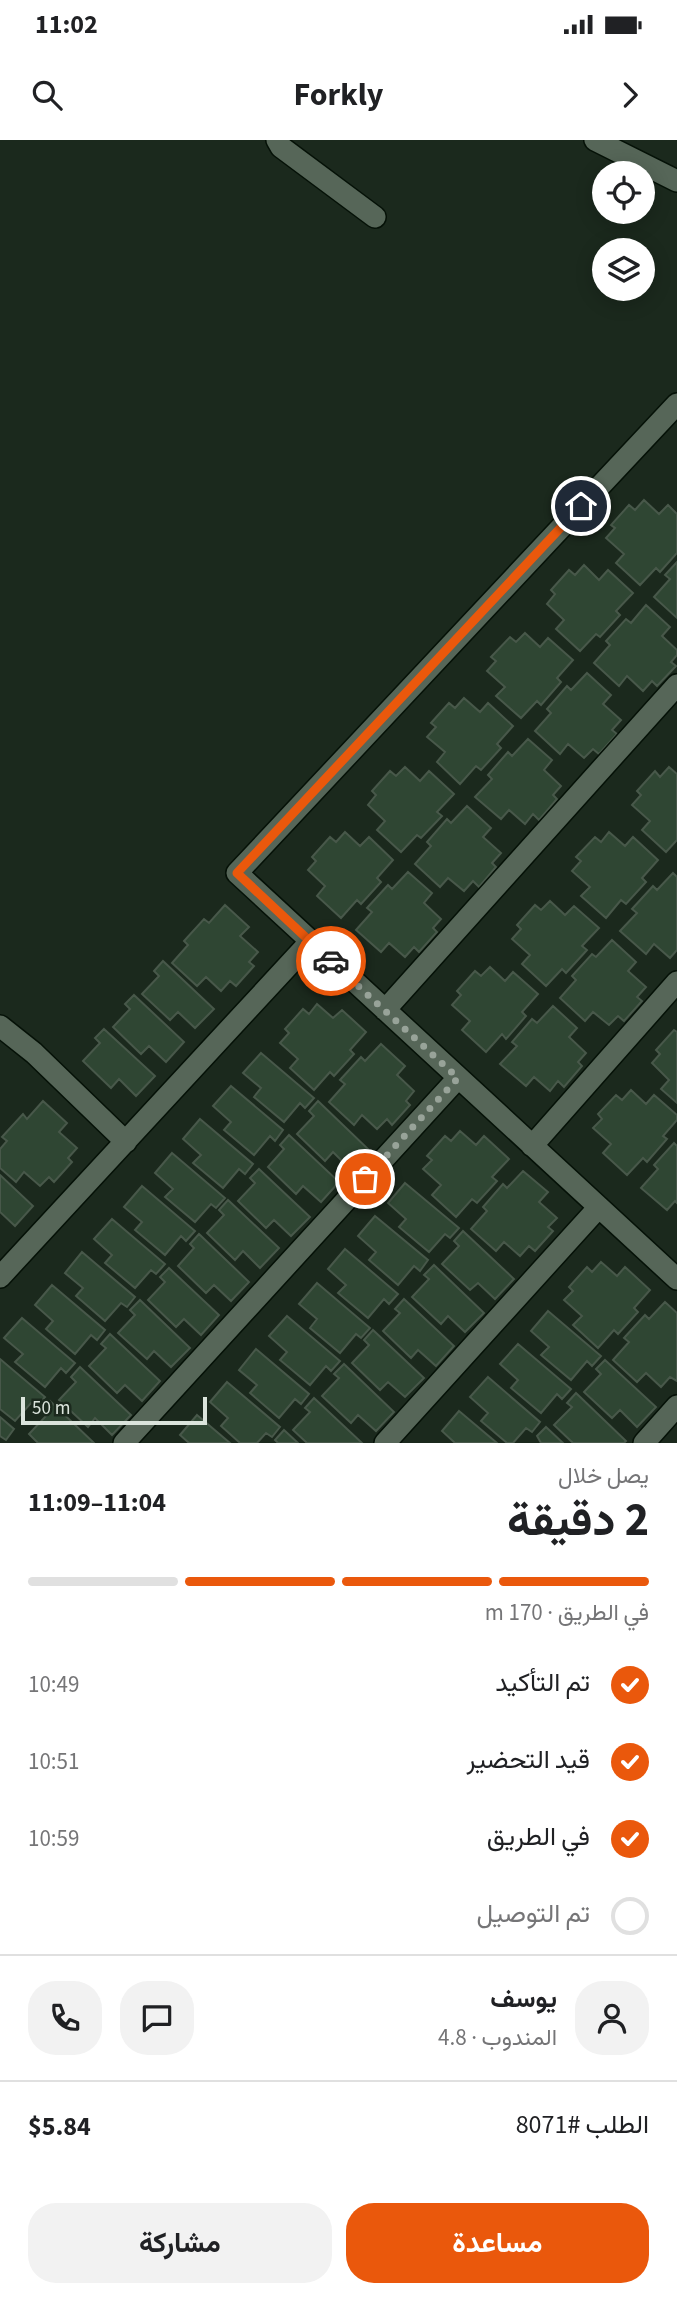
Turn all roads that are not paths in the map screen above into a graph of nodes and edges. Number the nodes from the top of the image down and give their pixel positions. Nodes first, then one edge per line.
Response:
1 (277, 140) edge
2 (595, 140) edge
3 (677, 181) edge
4 (375, 217) dead end
5 (677, 404) edge
6 (677, 685) edge
7 (310, 942) junction
8 (677, 982) edge
9 (384, 1010) junction
10 (0, 1026) edge
11 (458, 1078) junction
12 (125, 1142) junction
13 (532, 1146) junction
14 (599, 1207) junction
15 (675, 1274) edge
16 (0, 1277) edge
17 (677, 1406) edge
18 (124, 1443) edge
19 (385, 1443) edge
20 (644, 1443) edge

1 - 4 street
2 - 3 street
5 - 7 street
6 - 9 street
7 - 9 street
7 - 12 street
8 - 13 street
9 - 11 street
10 - 12 street
11 - 13 street
11 - 18 street
12 - 16 street
13 - 14 street
14 - 15 street
14 - 19 street
17 - 20 street

